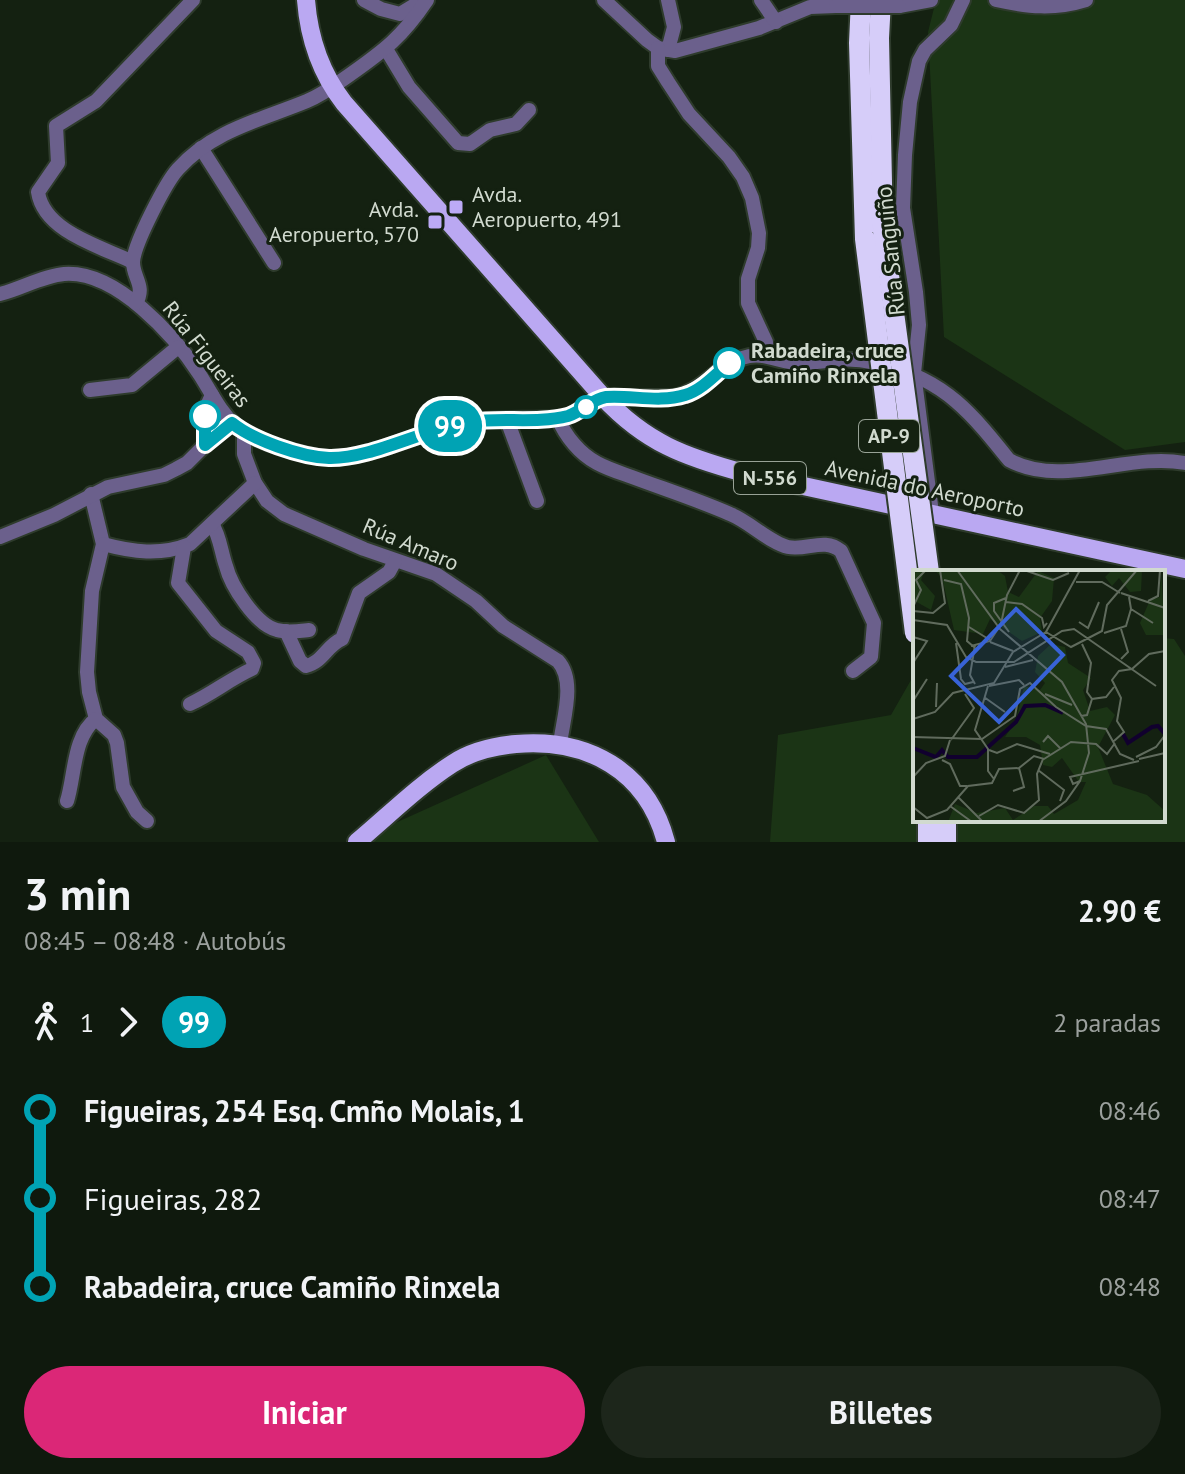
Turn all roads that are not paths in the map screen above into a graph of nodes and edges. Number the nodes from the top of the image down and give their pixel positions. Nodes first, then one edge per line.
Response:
1 (193, 0) edge
2 (306, 0) edge
3 (364, 0) edge
4 (425, 0) edge
5 (604, 0) edge
6 (668, 0) edge
7 (761, 0) edge
8 (861, 0) edge
9 (931, 0) edge
10 (963, 0) edge
11 (996, 0) edge
12 (1086, 0) edge
13 (890, 3) edge
14 (776, 22) junction
15 (386, 49) junction
16 (663, 49) junction
17 (332, 87) junction
18 (529, 110) dead end
19 (201, 148) junction
20 (874, 235) junction
21 (133, 262) junction
22 (274, 263) dead end
23 (0, 294) edge
24 (136, 303) junction
25 (178, 347) junction
26 (768, 355) junction
27 (914, 373) junction
28 (90, 390) dead end
29 (212, 395) junction
30 (603, 397) junction
31 (558, 418) junction
32 (507, 420) junction
33 (238, 428) junction
34 (205, 445) junction
35 (1185, 463) edge
36 (255, 483) junction
37 (91, 494) junction
38 (537, 501) dead end
39 (932, 513) junction
40 (212, 524) junction
41 (0, 537) edge
42 (103, 544) junction
43 (184, 547) junction
44 (395, 561) junction
45 (1185, 569) edge
46 (929, 570) edge
47 (913, 614) edge
48 (309, 630) dead end
49 (286, 631) junction
50 (853, 671) dead end
51 (190, 704) dead end
52 (96, 719) junction
53 (560, 744) junction
54 (67, 801) dead end
55 (147, 821) dead end
56 (357, 842) edge
57 (666, 842) edge

1 - 21 street
2 - 17 main road, Avenida do Aeroporto / N-556
3 - 4 street
4 - 15 street
5 - 16 street
6 - 16 street
7 - 14 street
8 - 20 highway, AP-9
9 - 13 street
10 - 27 street, Rúa Sanguiño
11 - 12 street
13 - 14 street, bridge
13 - 20 highway, AP-9
14 - 16 street
15 - 17 street
15 - 18 street
16 - 26 street
17 - 19 street
17 - 30 main road, Avenida do Aeroporto / N-556
19 - 21 street
19 - 22 street
20 - 46 highway, AP-9, bridge
20 - 47 highway, AP-9, bridge
21 - 24 street
23 - 24 street, Rúa Figueiras
24 - 25 street, Rúa Figueiras
25 - 28 street
25 - 29 street, Rúa Figueiras
26 - 27 street, Rúa Figueiras
26 - 30 street, Rúa Figueiras
27 - 35 street, Rúa Figueiras
27 - 39 street, Rúa Sanguiño
29 - 33 street, Rúa Figueiras
29 - 34 street
30 - 31 street, Rúa Figueiras
30 - 39 main road, Avenida do Aeroporto / N-556
31 - 32 street, Rúa Figueiras
31 - 50 street
32 - 33 street, Rúa Figueiras
32 - 38 street
33 - 34 street
33 - 36 street, Rúa Amaro
34 - 37 street
36 - 40 street
36 - 44 street, Rúa Amaro
37 - 41 street
37 - 42 street
39 - 45 main road, Avenida do Aeroporto / N-556
40 - 43 street
40 - 49 street
42 - 43 street
42 - 52 street
43 - 51 street
44 - 49 street
44 - 53 street, Rúa Amaro
48 - 49 street
52 - 54 street
52 - 55 street
53 - 56 main road
53 - 57 main road

